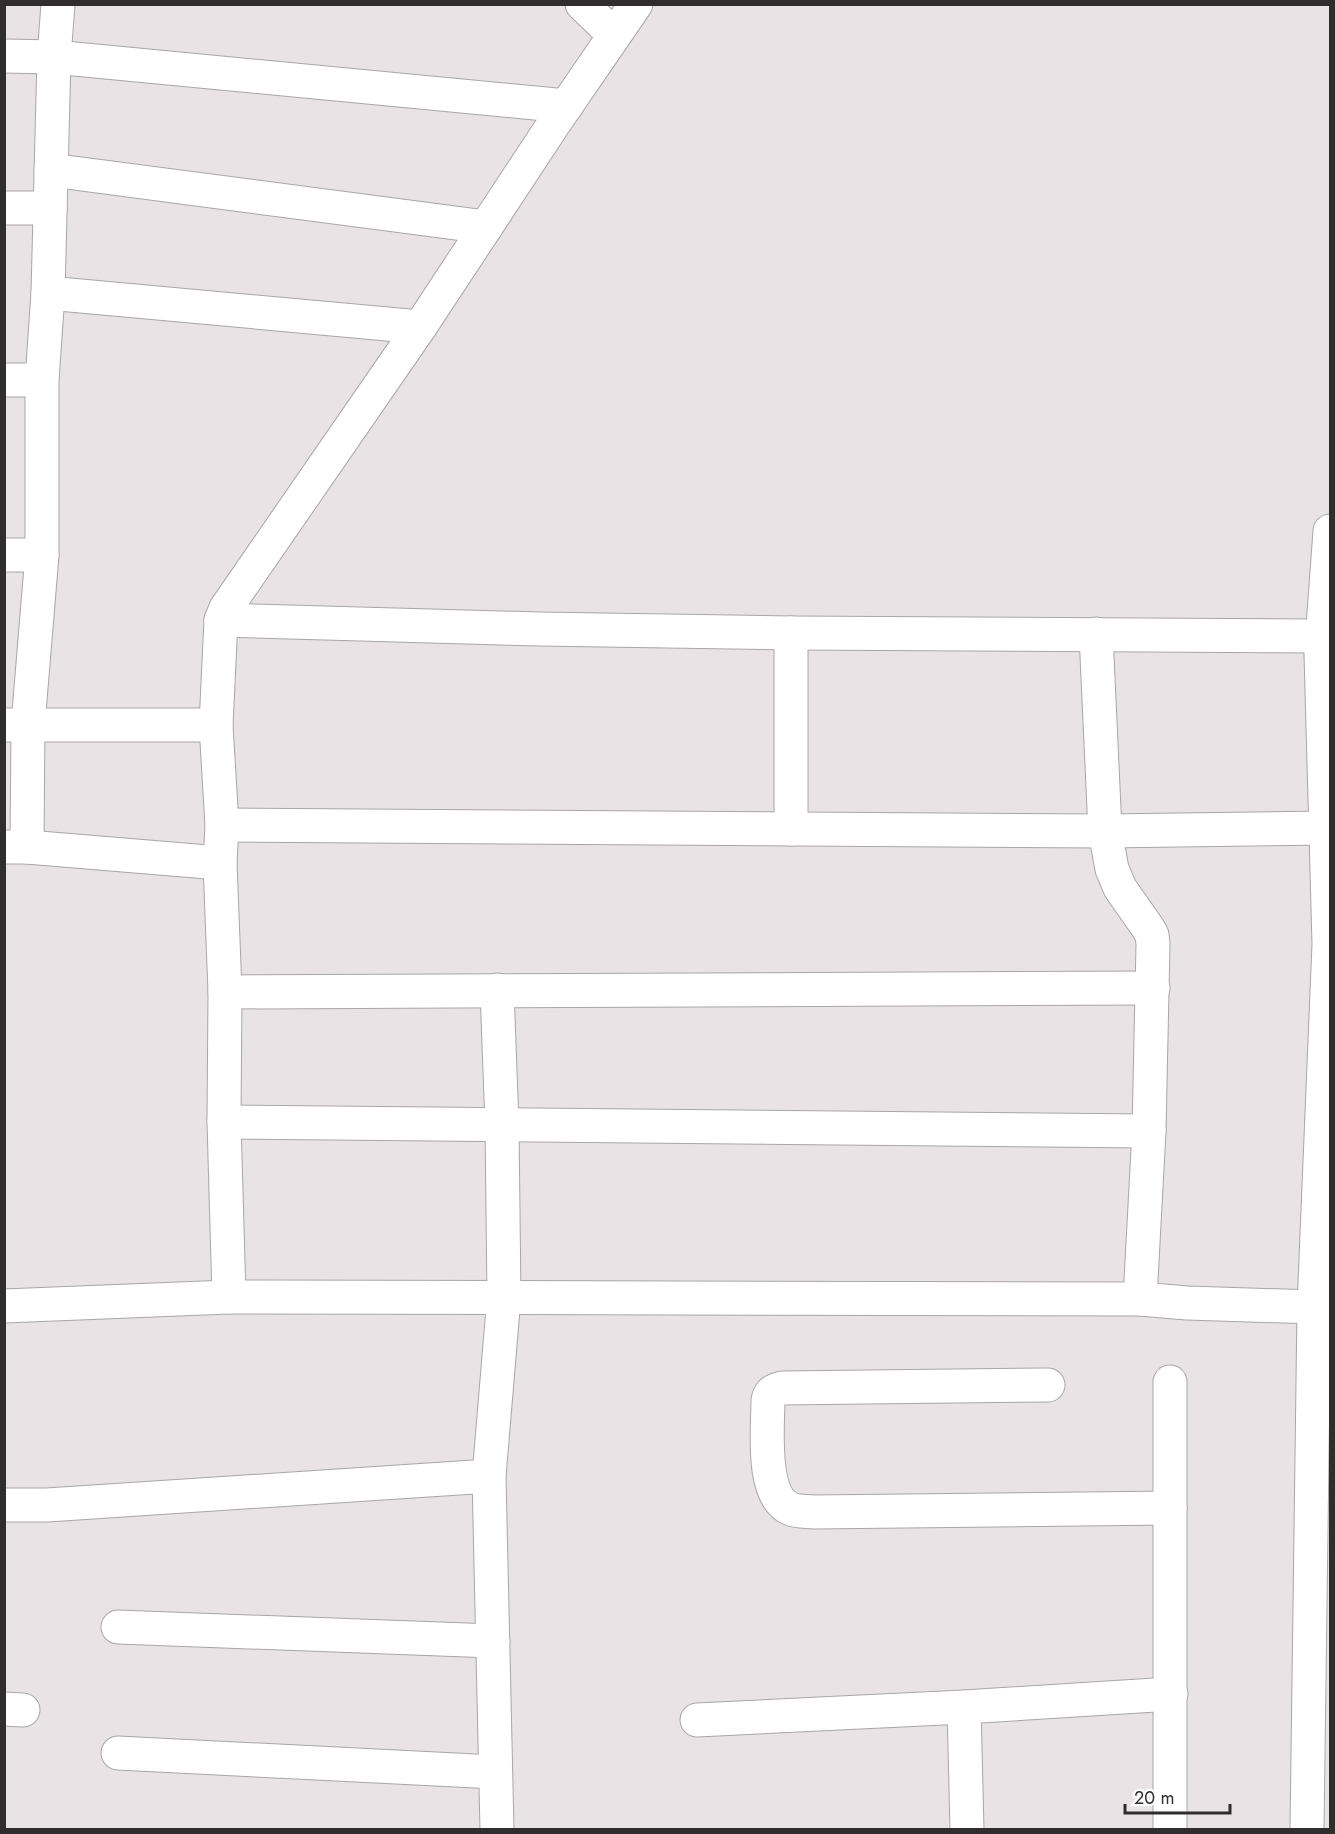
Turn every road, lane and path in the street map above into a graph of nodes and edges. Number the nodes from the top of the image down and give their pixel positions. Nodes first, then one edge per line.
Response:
1 (58, 4) edge
2 (582, 4) edge
3 (636, 4) edge
4 (614, 35) junction
5 (4, 56) edge
6 (54, 57) junction
7 (566, 106) junction
8 (51, 170) junction
9 (4, 208) edge
10 (50, 208) junction
11 (486, 226) junction
12 (48, 293) junction
13 (420, 327) junction
14 (4, 380) edge
15 (42, 380) junction
16 (1330, 531) edge
17 (4, 555) edge
18 (42, 555) junction
19 (221, 620) junction
20 (791, 633) junction
21 (1096, 633) junction
22 (1323, 636) junction
23 (16, 725) edge
24 (216, 725) junction
25 (222, 825) junction
26 (1326, 828) junction
27 (791, 829) junction
28 (1105, 831) junction
29 (16, 847) edge
30 (220, 863) junction
31 (1153, 988) junction
32 (497, 990) junction
33 (225, 992) junction
34 (224, 1122) junction
35 (502, 1125) junction
36 (1149, 1131) junction
37 (229, 1297) junction
38 (504, 1297) junction
39 (1140, 1299) junction
40 (4, 1306) edge
41 (1322, 1308) edge
42 (1170, 1382) dead end
43 (1048, 1385) dead end
44 (489, 1476) junction
45 (4, 1505) edge
46 (1170, 1508) junction
47 (118, 1627) dead end
48 (493, 1641) junction
49 (1171, 1694) junction
50 (964, 1707) junction
51 (697, 1720) dead end
52 (117, 1753) dead end
53 (495, 1772) junction
54 (496, 1830) edge
55 (967, 1830) edge
56 (1170, 1830) edge
57 (1307, 1830) edge

1 - 6 street
2 - 4 street
3 - 4 street
4 - 7 street
5 - 6 street
6 - 7 street
6 - 8 street
7 - 11 street
8 - 10 street
8 - 11 street
9 - 10 street
10 - 12 street
11 - 13 street
12 - 13 street
12 - 15 street
13 - 19 street
14 - 15 street
15 - 18 street
16 - 22 street
17 - 18 street
18 - 23 street
19 - 20 street
19 - 24 street
20 - 21 street
20 - 27 street
21 - 22 street
21 - 28 street
22 - 26 street
23 - 24 street
23 - 29 street
24 - 25 street
25 - 27 street
25 - 30 street
26 - 28 street
26 - 41 street
27 - 28 street
28 - 31 street
29 - 30 street
30 - 33 street
31 - 32 street
31 - 36 street
32 - 33 street
32 - 35 street
33 - 34 street
34 - 35 street
34 - 37 street
35 - 36 street
35 - 38 street
36 - 39 street
37 - 38 street
37 - 40 street
38 - 39 street
38 - 44 street
39 - 41 street
41 - 57 street
42 - 46 street
43 - 46 street
44 - 45 street
44 - 48 street
46 - 49 street
47 - 48 street
48 - 53 street
49 - 50 street
49 - 56 street
50 - 51 street
50 - 55 street
52 - 53 street
53 - 54 street

